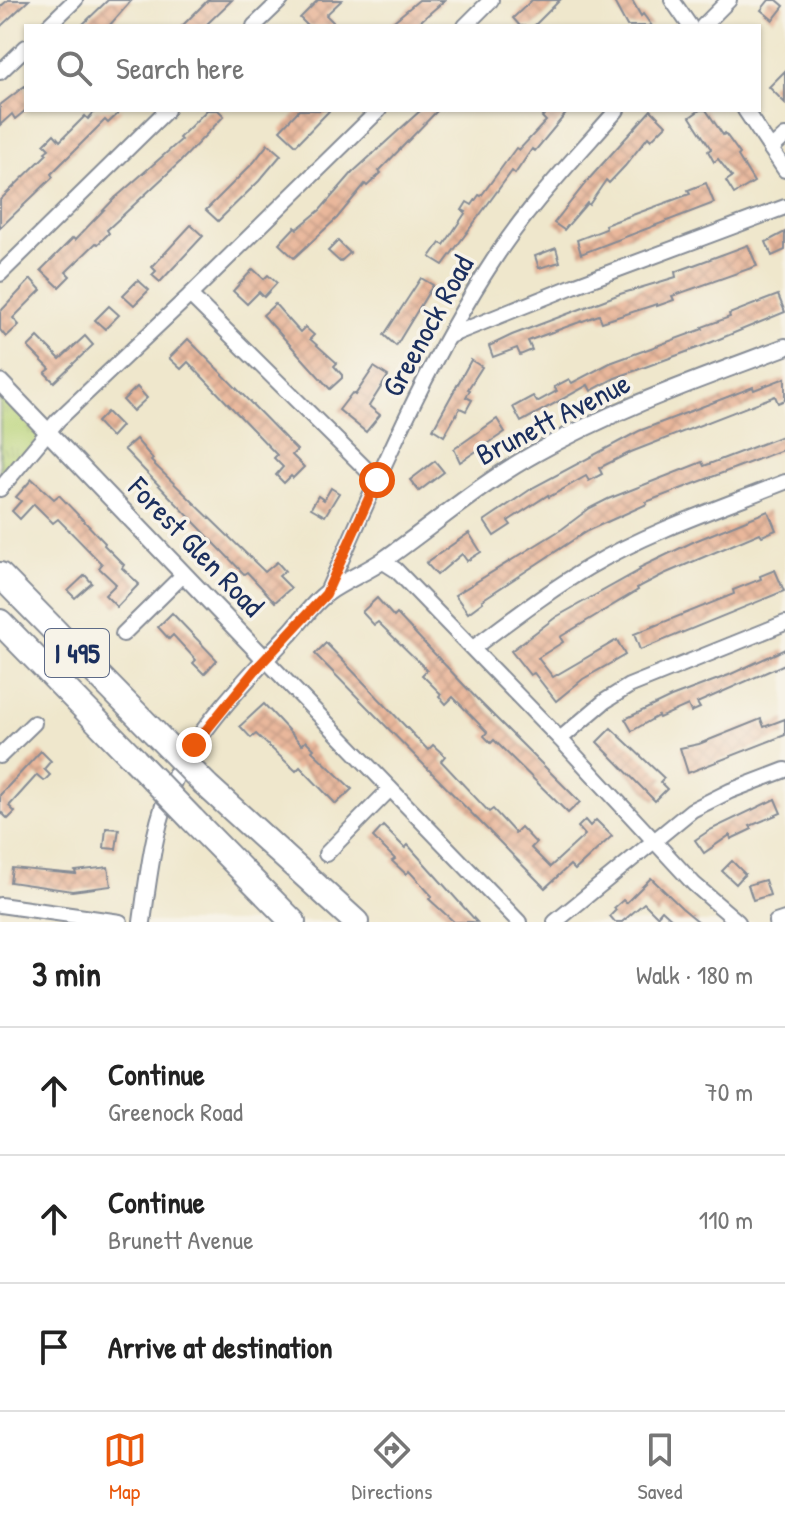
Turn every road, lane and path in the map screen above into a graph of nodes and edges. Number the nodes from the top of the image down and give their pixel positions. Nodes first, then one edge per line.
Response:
1 (75, 0) edge
2 (281, 0) edge
3 (491, 0) edge
4 (672, 0) edge
5 (729, 0) edge
6 (50, 24) edge
7 (256, 24) edge
8 (467, 24) edge
9 (689, 24) edge
10 (705, 24) edge
11 (24, 49) edge
12 (0, 72) edge
13 (165, 112) edge
14 (377, 112) edge
15 (615, 112) edge
16 (746, 112) edge
17 (785, 136) edge
18 (771, 149) junction
19 (785, 170) edge
20 (785, 207) edge
21 (0, 274) edge
22 (190, 295) junction
23 (449, 336) junction
24 (785, 347) edge
25 (0, 382) edge
26 (49, 434) junction
27 (377, 480) junction
28 (785, 482) edge
29 (0, 489) edge
30 (382, 561) junction
31 (0, 575) edge
32 (183, 575) junction
33 (326, 594) junction
34 (0, 622) edge
35 (785, 623) edge
36 (123, 634) dead end
37 (473, 648) junction
38 (265, 659) junction
39 (34, 723) dead end
40 (560, 739) junction
41 (0, 756) edge
42 (785, 770) edge
43 (205, 784) junction
44 (390, 789) junction
45 (653, 841) junction
46 (326, 854) dead end
47 (0, 905) edge
48 (785, 919) edge
49 (120, 922) edge
50 (142, 922) edge
51 (293, 922) edge
52 (339, 922) edge
53 (356, 922) edge
54 (519, 922) edge
55 (555, 922) edge
56 (738, 922) edge
57 (776, 922) edge

1 - 6 street
2 - 7 street
3 - 8 street
4 - 9 street
5 - 10 street
11 - 12 street
13 - 21 street
14 - 22 street
15 - 23 street, Greenock Road
16 - 18 street
17 - 18 street
18 - 19 street
20 - 23 street
22 - 26 street
22 - 27 street
23 - 27 street, Greenock Road
24 - 30 street, Brunett Avenue
25 - 26 street, Forest Glen Road
26 - 29 street
26 - 32 street, Forest Glen Road
27 - 33 street, Greenock Road
28 - 37 street
30 - 33 street, Brunett Avenue
30 - 37 street
31 - 43 highway, I 495, bridge
32 - 36 street
32 - 38 street, Forest Glen Road
33 - 38 street, Brunett Avenue
34 - 51 highway, I 495, bridge
35 - 40 street
37 - 40 street
38 - 44 street, Forest Glen Road
38 - 50 street, Brunett Avenue
39 - 41 street
40 - 45 street
42 - 45 street
43 - 52 highway, I 495
43 - 53 highway
44 - 46 street
44 - 54 street, Forest Glen Road
45 - 55 street
45 - 56 street
47 - 49 street
48 - 57 street

